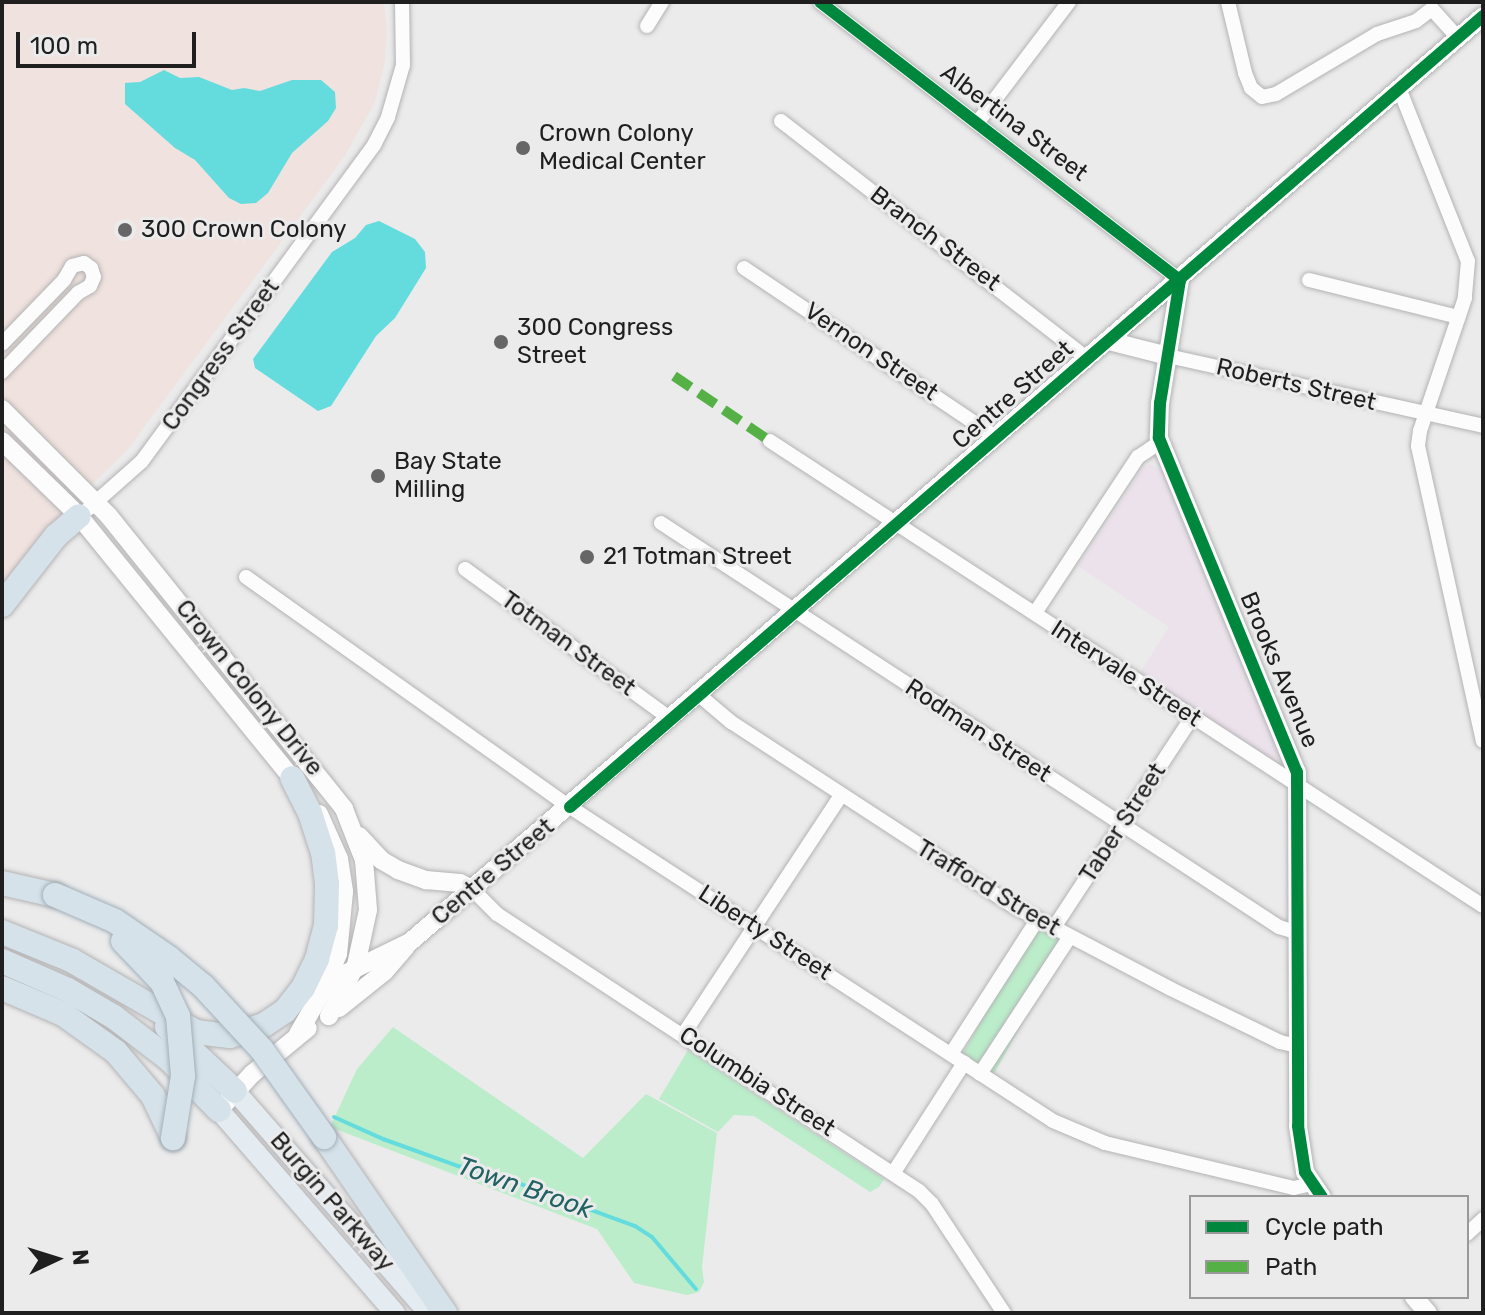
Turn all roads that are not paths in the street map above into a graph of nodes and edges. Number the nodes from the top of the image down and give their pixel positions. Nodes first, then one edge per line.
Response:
1 (402, 2) edge
2 (662, 2) edge
3 (820, 2) edge
4 (1069, 2) edge
5 (1228, 2) edge
6 (1483, 16) edge
7 (647, 26) dead end
8 (1458, 38) junction
9 (1399, 88) junction
10 (781, 121) dead end
11 (977, 123) junction
12 (744, 268) dead end
13 (69, 271) junction
14 (1180, 280) junction
15 (1309, 280) dead end
16 (86, 288) junction
17 (1459, 317) junction
18 (1109, 341) junction
19 (2, 344) edge
20 (1168, 356) junction
21 (1088, 359) junction
22 (2, 372) edge
23 (2, 409) edge
24 (1425, 414) junction
25 (1483, 426) edge
26 (997, 438) junction
27 (2, 441) edge
28 (770, 441) dead end
29 (1160, 442) junction
30 (88, 509) junction
31 (661, 523) dead end
32 (897, 525) junction
33 (465, 569) dead end
34 (246, 577) dead end
35 (2, 605) edge
36 (795, 611) junction
37 (1035, 613) junction
38 (699, 695) junction
39 (1192, 717) junction
40 (671, 719) junction
41 (1483, 741) edge
42 (292, 778) junction
43 (1299, 787) junction
44 (841, 795) junction
45 (570, 807) junction
46 (1123, 824) junction
47 (353, 829) junction
48 (2, 883) edge
49 (472, 889) junction
50 (55, 895) junction
51 (1483, 906) edge
52 (1037, 920) junction
53 (754, 925) junction
54 (1053, 929) junction
55 (2, 932) edge
56 (1299, 933) junction
57 (1069, 938) junction
58 (410, 942) junction
59 (338, 954) junction
60 (2, 961) edge
61 (350, 972) junction
62 (374, 980) junction
63 (2, 988) edge
64 (129, 995) junction
65 (323, 1008) junction
66 (683, 1035) junction
67 (1298, 1046) junction
68 (951, 1054) junction
69 (964, 1063) junction
70 (980, 1074) junction
71 (235, 1091) junction
72 (219, 1110) junction
73 (894, 1172) junction
74 (1317, 1190) edge
75 (395, 1313) edge
76 (429, 1313) edge
77 (445, 1313) edge
78 (1004, 1313) edge

1 - 30 street, Congress Street
2 - 7 street
3 - 11 street, Albertina Street
4 - 11 street
5 - 8 street
6 - 8 street, Centre Street
8 - 9 street, Centre Street
9 - 14 street, Centre Street
9 - 17 street
10 - 21 street, Branch Street
11 - 14 street, Albertina Street
12 - 26 street, Vernon Street
13 - 16 street
13 - 16 street
13 - 19 street
14 - 18 street, Centre Street
14 - 20 street, Brooks Avenue
15 - 17 street
16 - 22 street
17 - 24 street
18 - 20 street, Roberts Street
18 - 21 street, Centre Street
20 - 24 street, Roberts Street
20 - 29 street, Brooks Avenue
21 - 26 street, Centre Street
23 - 30 street, Crown Colony Drive
24 - 25 street, Roberts Street
24 - 41 street
26 - 32 street, Centre Street
27 - 30 street, Crown Colony Drive
28 - 32 street, Intervale Street
29 - 37 street
29 - 43 street, Brooks Avenue
30 - 35 highway
30 - 42 street, Crown Colony Drive
30 - 47 street, Crown Colony Drive
31 - 36 street, Rodman Street
32 - 36 street, Centre Street
32 - 37 street, Intervale Street
33 - 40 street, Totman Street
34 - 45 street, Liberty Street
36 - 38 street, Centre Street
36 - 46 street, Rodman Street
37 - 39 street, Intervale Street
38 - 40 street, Centre Street
38 - 44 street, Trafford Street
39 - 43 street, Intervale Street
39 - 46 street, Taber Street
40 - 45 street, Centre Street
42 - 59 street, Crown Colony Drive
42 - 64 highway
43 - 51 street, Intervale Street
43 - 56 street, Brooks Avenue
44 - 52 street, Trafford Street
44 - 53 street
45 - 49 street, Centre Street
45 - 53 street, Liberty Street
46 - 54 street, Taber Street
46 - 56 street, Rodman Street
47 - 49 street
47 - 61 street, Crown Colony Drive
48 - 50 highway
49 - 58 street, Centre Street
49 - 66 street, Columbia Street
50 - 63 highway, bridge
50 - 77 highway, bridge
52 - 54 street, Trafford Street
52 - 68 street
53 - 66 street
53 - 68 street, Liberty Street
54 - 57 street, Trafford Street
55 - 64 highway
56 - 67 street, Brooks Avenue
57 - 67 street, Trafford Street
57 - 70 street
58 - 61 street, Centre Street
58 - 62 street, Centre Street
59 - 61 street
59 - 65 street, Crown Colony Drive
60 - 72 highway
61 - 62 street
61 - 65 street, Centre Street
62 - 65 street, Centre Street
64 - 71 highway
65 - 71 street, Centre Street
66 - 73 street, Columbia Street
67 - 74 street, Brooks Avenue
68 - 69 street, Liberty Street
69 - 70 street, Liberty Street
69 - 73 street
70 - 74 street, Liberty Street
71 - 72 street, Centre Street
71 - 76 main road, Burgin Parkway
72 - 75 main road, Burgin Parkway
73 - 78 street, Columbia Street

